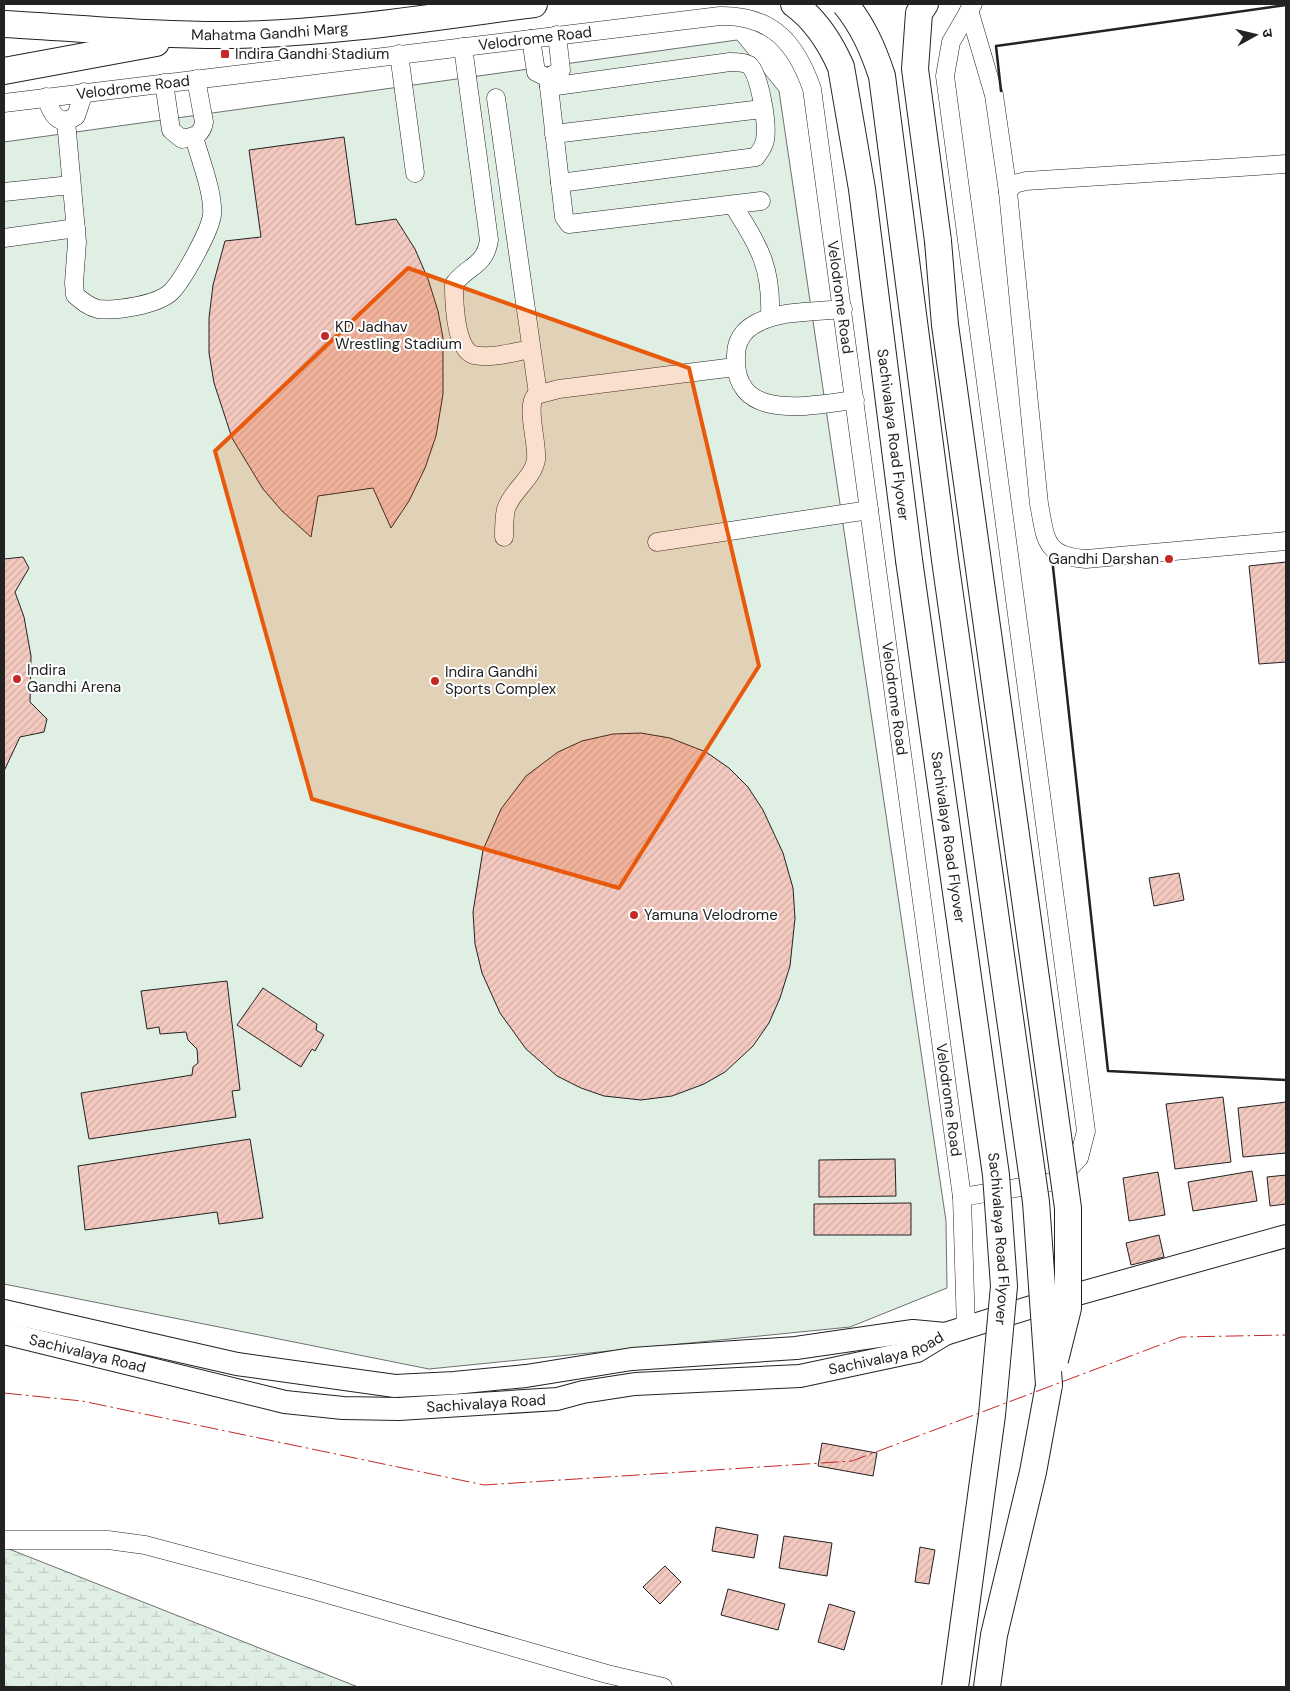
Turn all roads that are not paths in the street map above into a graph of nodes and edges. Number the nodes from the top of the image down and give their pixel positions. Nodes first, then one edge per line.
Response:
1 (534, 4) edge
2 (794, 4) edge
3 (845, 4) edge
4 (925, 4) edge
5 (971, 7) edge
6 (4, 24) edge
7 (196, 35) junction
8 (557, 36) junction
9 (531, 39) junction
10 (463, 47) junction
11 (399, 54) junction
12 (4, 71) edge
13 (196, 79) junction
14 (548, 82) junction
15 (164, 83) junction
16 (84, 92) junction
17 (46, 97) junction
18 (496, 98) dead end
19 (4, 103) edge
20 (762, 109) junction
21 (66, 121) junction
22 (554, 134) junction
23 (194, 137) junction
24 (1286, 164) edge
25 (416, 172) dead end
26 (560, 183) junction
27 (71, 185) junction
28 (4, 192) edge
29 (1008, 192) junction
30 (761, 202) dead end
31 (734, 205) junction
32 (76, 228) junction
33 (4, 238) edge
34 (843, 310) junction
35 (770, 317) junction
36 (531, 350) junction
37 (735, 367) junction
38 (538, 394) junction
39 (856, 400) junction
40 (870, 510) junction
41 (504, 536) dead end
42 (1286, 541) edge
43 (657, 542) dead end
44 (962, 1197) junction
45 (1286, 1236) edge
46 (4, 1312) edge
47 (955, 1332) junction
48 (4, 1333) edge
49 (601, 1362) junction
50 (1049, 1385) junction
51 (605, 1388) junction
52 (4, 1540) edge
53 (664, 1687) edge
54 (955, 1687) edge
55 (987, 1687) edge

1 - 7 highway, Mahatma Gandhi Marg
2 - 54 highway, Sachivalaya Road Flyover, bridge
3 - 50 highway, bridge
4 - 50 highway, bridge
5 - 29 street
5 - 44 street
6 - 7 highway, Mahatma Gandhi Marg
7 - 12 highway
8 - 9 street, Velodrome Road
8 - 14 street
8 - 34 street, Velodrome Road
9 - 10 street, Velodrome Road
9 - 14 street
10 - 11 street, Velodrome Road
10 - 36 street
11 - 13 street, Velodrome Road
11 - 25 street
13 - 15 street, Velodrome Road
13 - 23 street
14 - 20 street
14 - 22 street
15 - 16 street, Velodrome Road
15 - 23 street
16 - 17 street, Velodrome Road
16 - 21 street
17 - 19 street, Velodrome Road
17 - 21 street
18 - 36 street
20 - 22 street
20 - 26 street
21 - 27 street
22 - 26 street
23 - 32 street
24 - 29 street
26 - 31 street
27 - 28 street
27 - 32 street
29 - 42 street
30 - 31 street
31 - 35 street
32 - 33 street
34 - 35 street
34 - 39 street, Velodrome Road
35 - 37 street
36 - 38 street
37 - 38 street
37 - 39 street
38 - 41 street
39 - 40 street, Velodrome Road
40 - 43 street
40 - 44 street, Velodrome Road
44 - 47 street, Velodrome Road
45 - 47 main road, Sachivalaya Road
46 - 49 main road, Sachivalaya Road
47 - 49 main road, Sachivalaya Road
47 - 51 main road, Sachivalaya Road
48 - 51 main road, Sachivalaya Road
49 - 51 main road
50 - 55 highway
52 - 53 street

